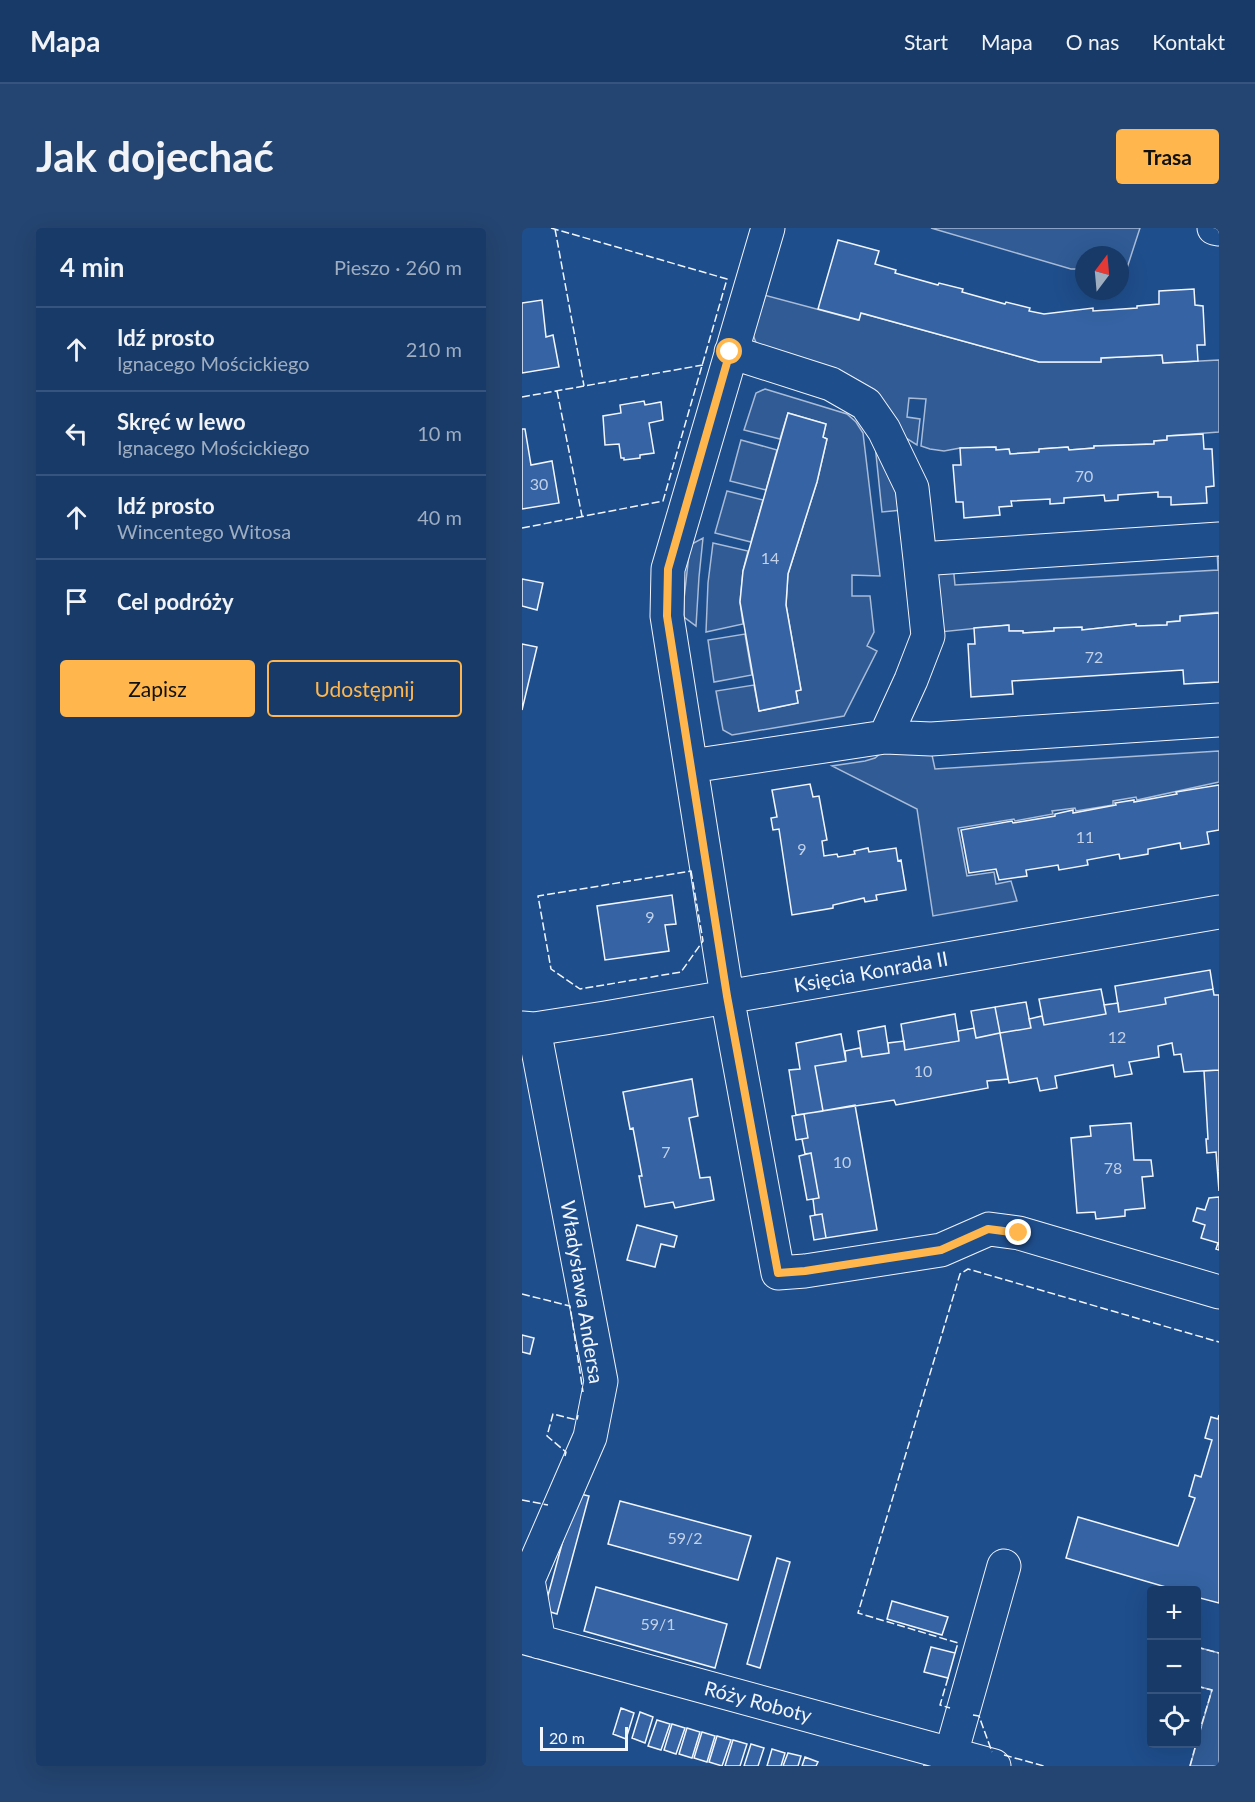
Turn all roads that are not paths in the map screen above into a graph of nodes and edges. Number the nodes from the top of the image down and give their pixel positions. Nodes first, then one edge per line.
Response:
1 (768, 228) edge
2 (1214, 228) edge
3 (1219, 229) edge
4 (730, 352) junction
5 (1219, 539) edge
6 (920, 559) junction
7 (1219, 720) edge
8 (885, 737) junction
9 (692, 766) junction
10 (1219, 912) edge
11 (727, 996) junction
12 (528, 1029) edge
13 (1219, 1292) edge
14 (1004, 1566) dead end
15 (525, 1581) edge
16 (530, 1640) edge
17 (951, 1754) junction
18 (994, 1766) edge

1 - 4 street
2 - 3 street
4 - 6 street
4 - 9 street
5 - 6 street
6 - 8 street
7 - 8 street
8 - 9 street
9 - 11 street
10 - 11 street, Księcia Konrada II
11 - 12 street, Księcia Konrada II
11 - 13 street
12 - 15 street, Władysława Andersa
14 - 17 street
15 - 16 street, Władysława Andersa
16 - 17 street, Róży Roboty
17 - 18 street, Róży Roboty

